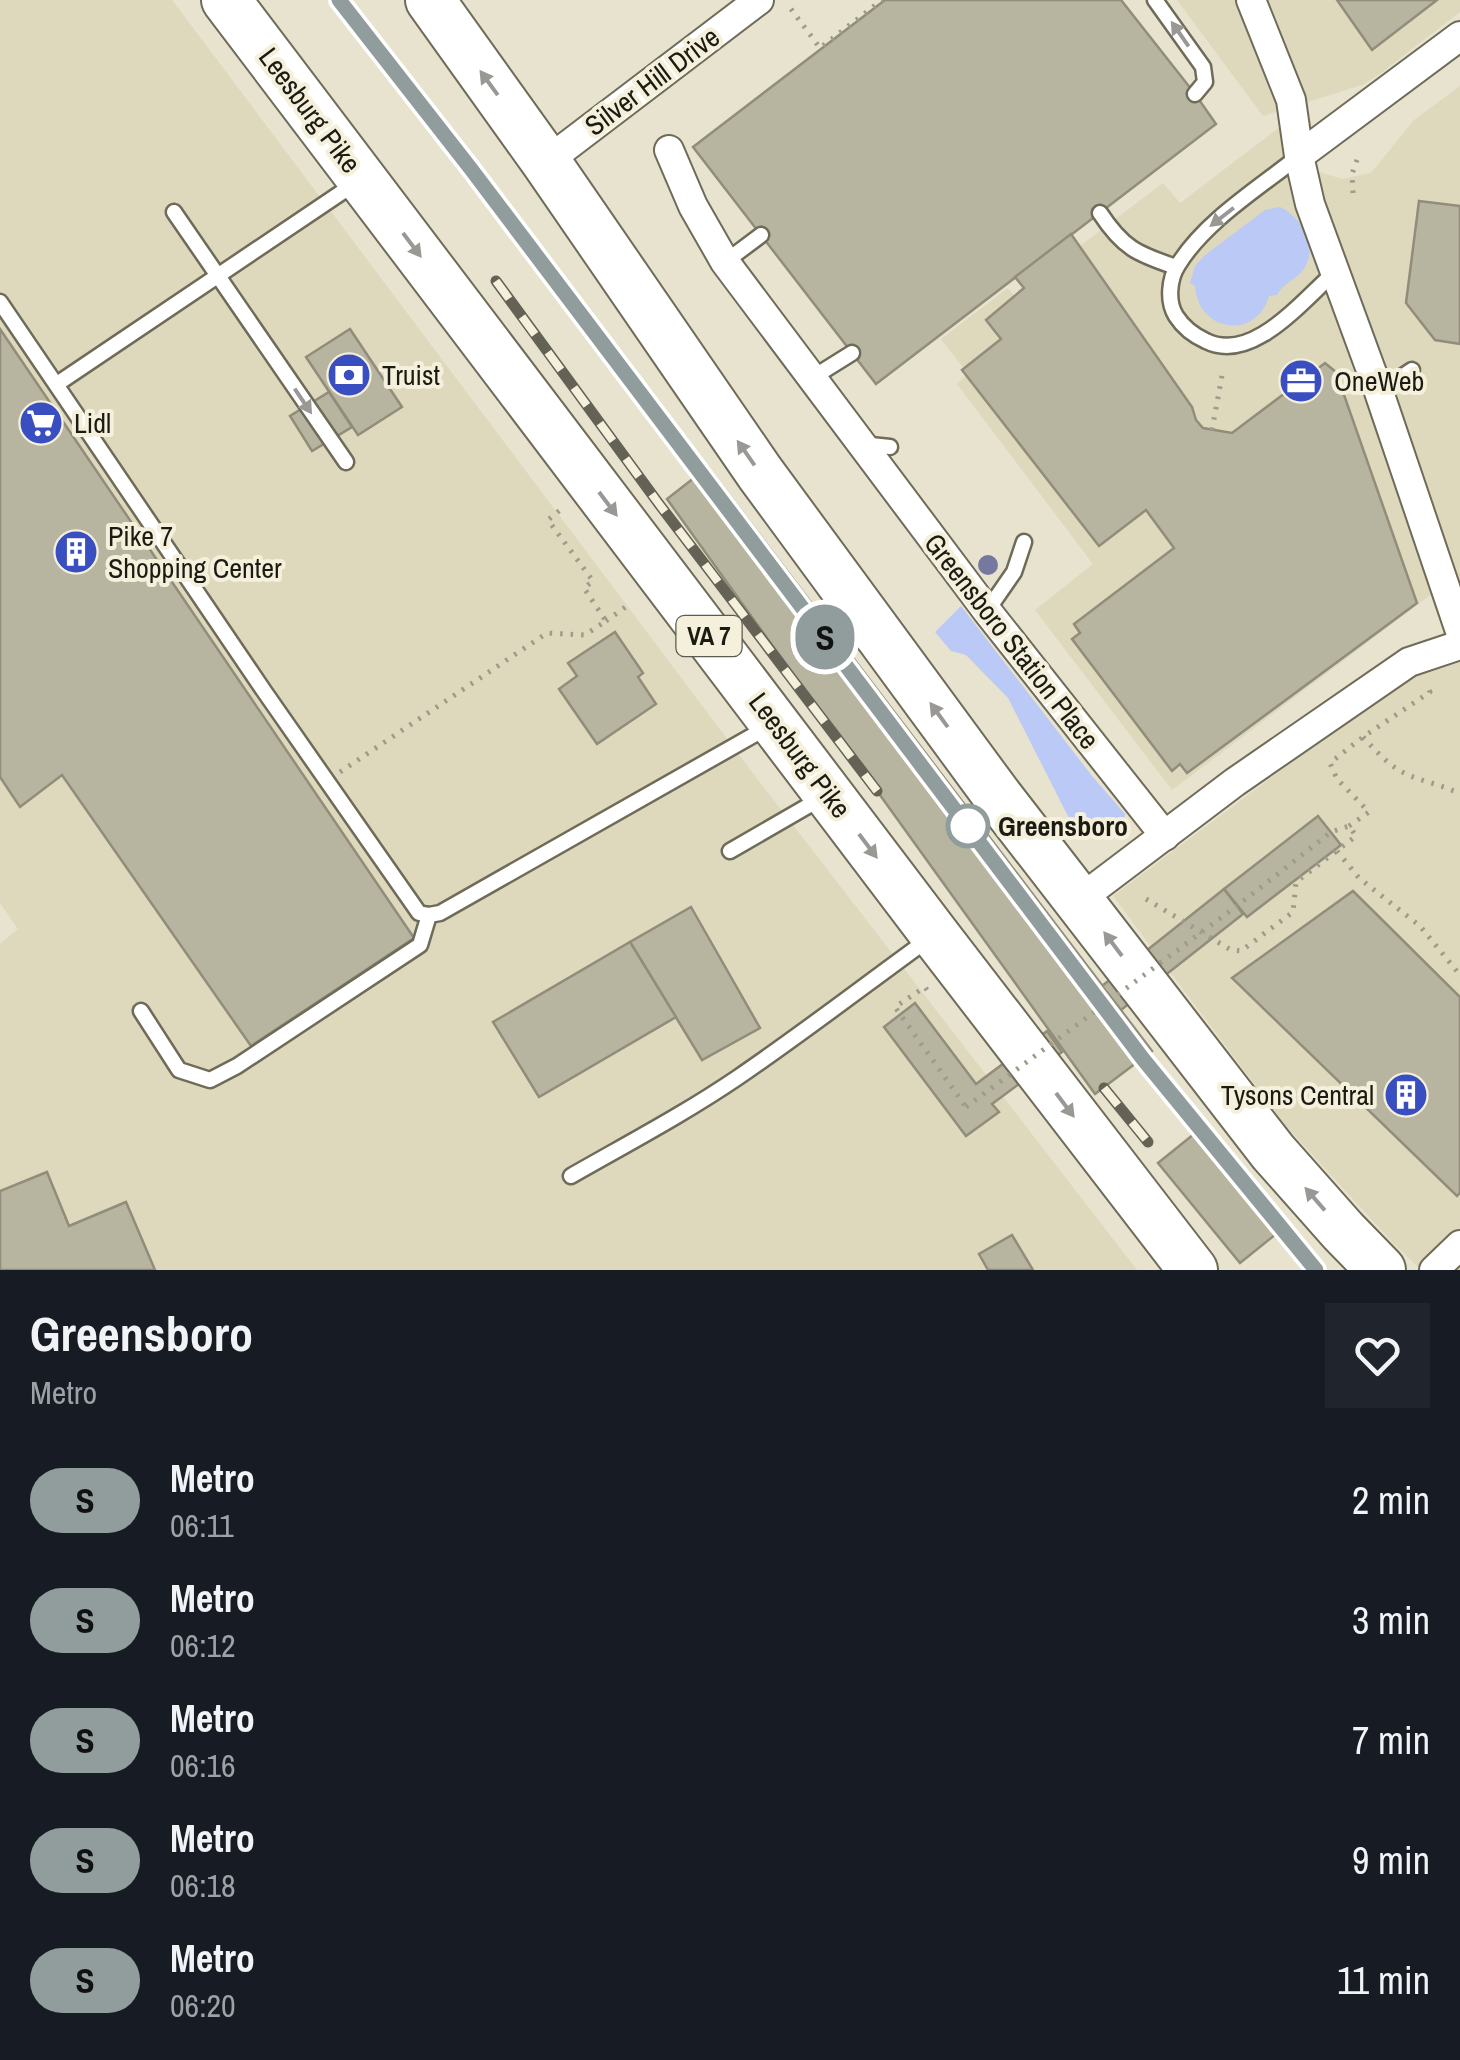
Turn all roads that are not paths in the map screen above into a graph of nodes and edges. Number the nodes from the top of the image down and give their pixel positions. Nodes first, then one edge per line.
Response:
1 (226, 0) edge
2 (430, 0) edge
3 (759, 0) edge
4 (1156, 0) edge
5 (1251, 0) edge
6 (1460, 36) edge
7 (1195, 94) dead end
8 (670, 150) dead end
9 (1298, 156) junction
10 (546, 162) junction
11 (362, 179) junction
12 (174, 212) dead end
13 (1100, 212) dead end
14 (761, 235) dead end
15 (725, 262) junction
16 (1176, 267) junction
17 (1334, 273) junction
18 (218, 276) junction
19 (0, 302) edge
20 (852, 353) dead end
21 (1412, 370) dead end
22 (811, 379) junction
23 (57, 384) junction
24 (1379, 392) junction
25 (860, 444) junction
26 (890, 447) dead end
27 (346, 462) dead end
28 (1024, 542) dead end
29 (987, 611) junction
30 (1460, 631) edge
31 (1460, 645) edge
32 (775, 722) junction
33 (830, 794) junction
34 (1166, 836) junction
35 (730, 851) dead end
36 (1079, 900) junction
37 (429, 915) junction
38 (934, 934) junction
39 (141, 1011) dead end
40 (571, 1176) dead end
41 (1460, 1244) edge
42 (1194, 1270) edge
43 (1381, 1270) edge
44 (1434, 1270) edge

1 - 11 highway, Leesburg Pike / VA 7
10 -> 2 highway
3 - 10 street, Silver Hill Drive
7 -> 4 lane
5 - 9 street
6 - 9 street
8 - 15 street, Greensboro Station Place
9 -> 16 lane
9 - 17 street
36 -> 10 highway
11 - 18 lane
11 -> 32 highway, Leesburg Pike / VA 7
12 - 18 lane
13 - 16 lane
14 - 15 lane
15 - 22 street, Greensboro Station Place
16 - 17 lane
17 - 24 street
18 - 23 lane
18 -> 27 lane
19 - 23 lane
20 - 22 lane
21 - 24 lane
22 - 25 street, Greensboro Station Place
23 - 37 lane
24 - 30 street
25 - 26 lane
25 - 29 street, Greensboro Station Place
28 - 29 lane
29 - 34 street, Greensboro Station Place
31 - 34 street
32 - 33 highway, Leesburg Pike / VA 7
32 - 37 lane
33 - 35 lane
33 -> 38 highway, Leesburg Pike / VA 7
34 - 36 street
43 -> 36 highway
37 - 39 lane
38 - 40 lane
38 -> 42 highway, Leesburg Pike / VA 7
41 - 44 street

